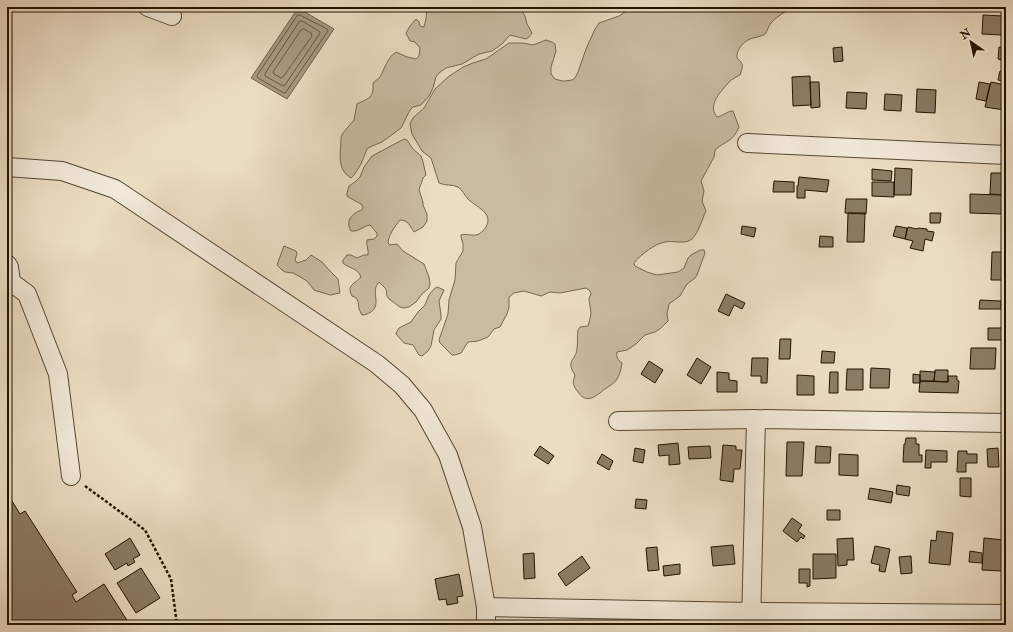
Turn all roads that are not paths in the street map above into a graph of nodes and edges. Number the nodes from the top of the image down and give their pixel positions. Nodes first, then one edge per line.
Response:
1 (148, 7) edge
2 (172, 16) dead end
3 (747, 143) dead end
4 (1006, 155) edge
5 (7, 167) edge
6 (7, 264) edge
7 (9, 285) edge
8 (756, 419) junction
9 (618, 421) dead end
10 (1006, 423) edge
11 (71, 476) road end
12 (486, 607) junction
13 (1006, 614) edge
14 (752, 618) edge
15 (486, 625) edge

1 - 2 street
3 - 4 street
5 - 12 street
6 - 7 street
7 - 11 street
8 - 9 street
8 - 10 street
8 - 14 street
12 - 14 street
12 - 15 street
13 - 14 street

